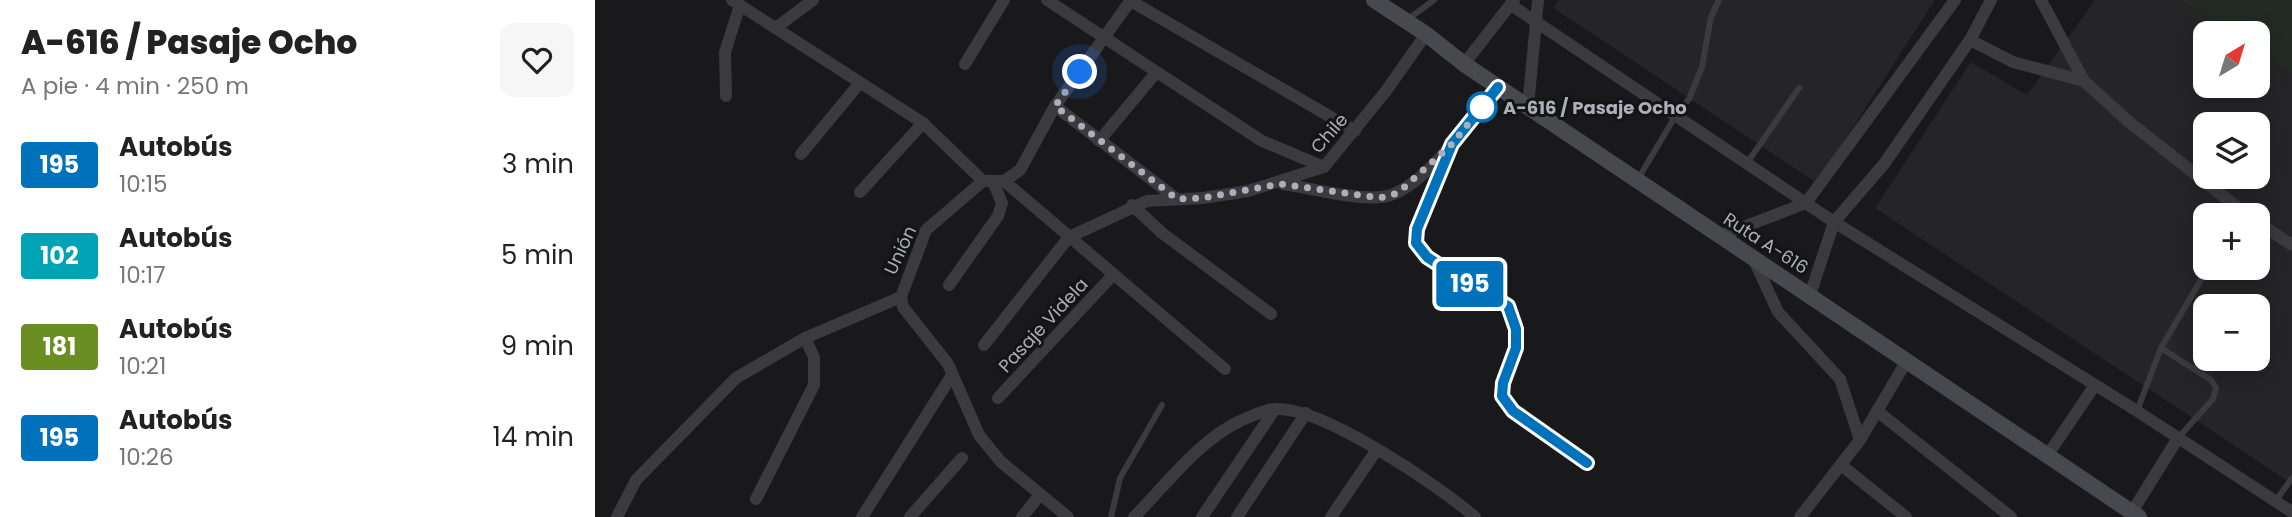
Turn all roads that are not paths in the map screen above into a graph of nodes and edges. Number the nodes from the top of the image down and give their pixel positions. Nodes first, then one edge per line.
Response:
1 (813, 0) edge
2 (1004, 0) edge
3 (1047, 0) edge
4 (1130, 0) edge
5 (1374, 0) edge
6 (1434, 0) edge
7 (1538, 0) edge
8 (1719, 0) edge
9 (1955, 0) edge
10 (1991, 0) edge
11 (2041, 0) edge
12 (1513, 2) edge
13 (736, 3) edge
14 (1407, 20) junction
15 (1536, 21) junction
16 (777, 27) junction
17 (1426, 34) junction
18 (1105, 38) junction
19 (1970, 40) junction
20 (965, 64) dead end
21 (1464, 64) junction
22 (1156, 74) junction
23 (2084, 81) junction
24 (859, 83) junction
25 (1498, 87) junction
26 (1799, 88) dead end
27 (726, 96) dead end
28 (1055, 106) junction
29 (1528, 107) junction
30 (1676, 115) junction
31 (923, 123) junction
32 (1355, 131) junction
33 (1099, 141) junction
34 (1452, 144) junction
35 (801, 154) dead end
36 (1747, 163) junction
37 (1324, 167) junction
38 (1637, 181) junction
39 (994, 182) junction
40 (1280, 184) junction
41 (860, 192) dead end
42 (1177, 199) junction
43 (1806, 203) junction
44 (2231, 203) edge
45 (1132, 205) junction
46 (1834, 222) junction
47 (2270, 231) edge
48 (1720, 236) junction
49 (1069, 237) junction
50 (2292, 245) edge
51 (1753, 258) junction
52 (1113, 275) junction
53 (2201, 280) edge
54 (949, 285) dead end
55 (1810, 295) junction
56 (901, 297) junction
57 (1271, 314) dead end
58 (805, 338) junction
59 (984, 345) dead end
60 (2161, 348) junction
61 (1906, 362) junction
62 (1225, 369) dead end
63 (952, 375) junction
64 (2095, 385) junction
65 (998, 398) dead end
66 (1162, 405) dead end
67 (1275, 409) junction
68 (1877, 411) junction
69 (2137, 411) junction
70 (1307, 413) junction
71 (2178, 438) junction
72 (1860, 440) junction
73 (1377, 451) junction
74 (2047, 456) junction
75 (962, 458) dead end
76 (1587, 463) dead end
77 (1842, 465) junction
78 (2292, 478) edge
79 (1039, 496) junction
80 (756, 499) dead end
81 (2275, 502) junction
82 (867, 514) edge
83 (2136, 514) edge
84 (2291, 514) edge
85 (1470, 515) edge
86 (1804, 515) edge
87 (617, 517) edge
88 (910, 517) edge
89 (1022, 517) edge
90 (1068, 517) edge
91 (1111, 517) edge
92 (1134, 517) edge
93 (1202, 517) edge
94 (1237, 517) edge
95 (1331, 517) edge
96 (1906, 517) edge
97 (2011, 517) edge

1 - 16 street
2 - 20 street
3 - 18 street
4 - 18 street, Unión
4 - 32 street
5 - 14 main road, Ruta A-616
6 - 14 lane
7 - 15 street
8 - 30 lane
9 - 43 street
10 - 19 street
11 - 23 street
12 - 15 street
12 - 21 street
13 - 16 street
13 - 27 street
14 - 17 main road, Ruta A-616
15 - 29 street
15 - 30 street
16 - 24 street
17 - 21 main road, Ruta A-616
17 - 32 street, Chile
18 - 22 street
18 - 28 street, Unión
19 - 23 street
19 - 46 street
21 - 25 main road, Ruta A-616
22 - 33 street
22 - 37 street
23 - 44 street
24 - 31 street
24 - 35 street
25 - 29 main road, Ruta A-616
25 - 34 street
26 - 36 lane
28 - 33 street
28 - 39 street, Unión
29 - 38 main road, Ruta A-616
30 - 36 street
30 - 38 lane
31 - 39 street
31 - 41 street
32 - 37 street, Chile
33 - 42 street
34 - 40 street
34 - 76 lane
36 - 43 street
37 - 40 street, Chile
38 - 48 main road, Ruta A-616
39 - 49 street
39 - 54 street
39 - 56 street, Unión
40 - 42 street, Chile
42 - 45 street, Chile
43 - 46 street
43 - 48 street
45 - 49 street, Chile
45 - 57 street
46 - 55 street
46 - 64 street
47 - 50 street
48 - 51 main road, Ruta A-616
49 - 52 street
49 - 59 street
51 - 55 main road, Ruta A-616
51 - 72 street
52 - 62 street
52 - 65 street, Pasaje Videla
53 - 60 lane
55 - 61 main road, Ruta A-616
56 - 58 street
56 - 63 street, Unión
58 - 80 street
58 - 87 street
60 - 69 lane
60 - 71 lane
61 - 68 street
61 - 74 main road, Ruta A-616
63 - 79 street, Unión
63 - 82 street
64 - 69 street
64 - 74 street
66 - 91 lane
67 - 70 street
67 - 92 street
67 - 93 street
68 - 72 street
68 - 97 street
69 - 71 street
70 - 73 street
70 - 94 street
71 - 81 street
71 - 83 street
72 - 77 street
73 - 85 street
73 - 95 street
74 - 83 main road, Ruta A-616
75 - 88 street
77 - 86 street
77 - 96 street
78 - 81 lane
79 - 89 street
79 - 90 street, Unión
81 - 84 street

